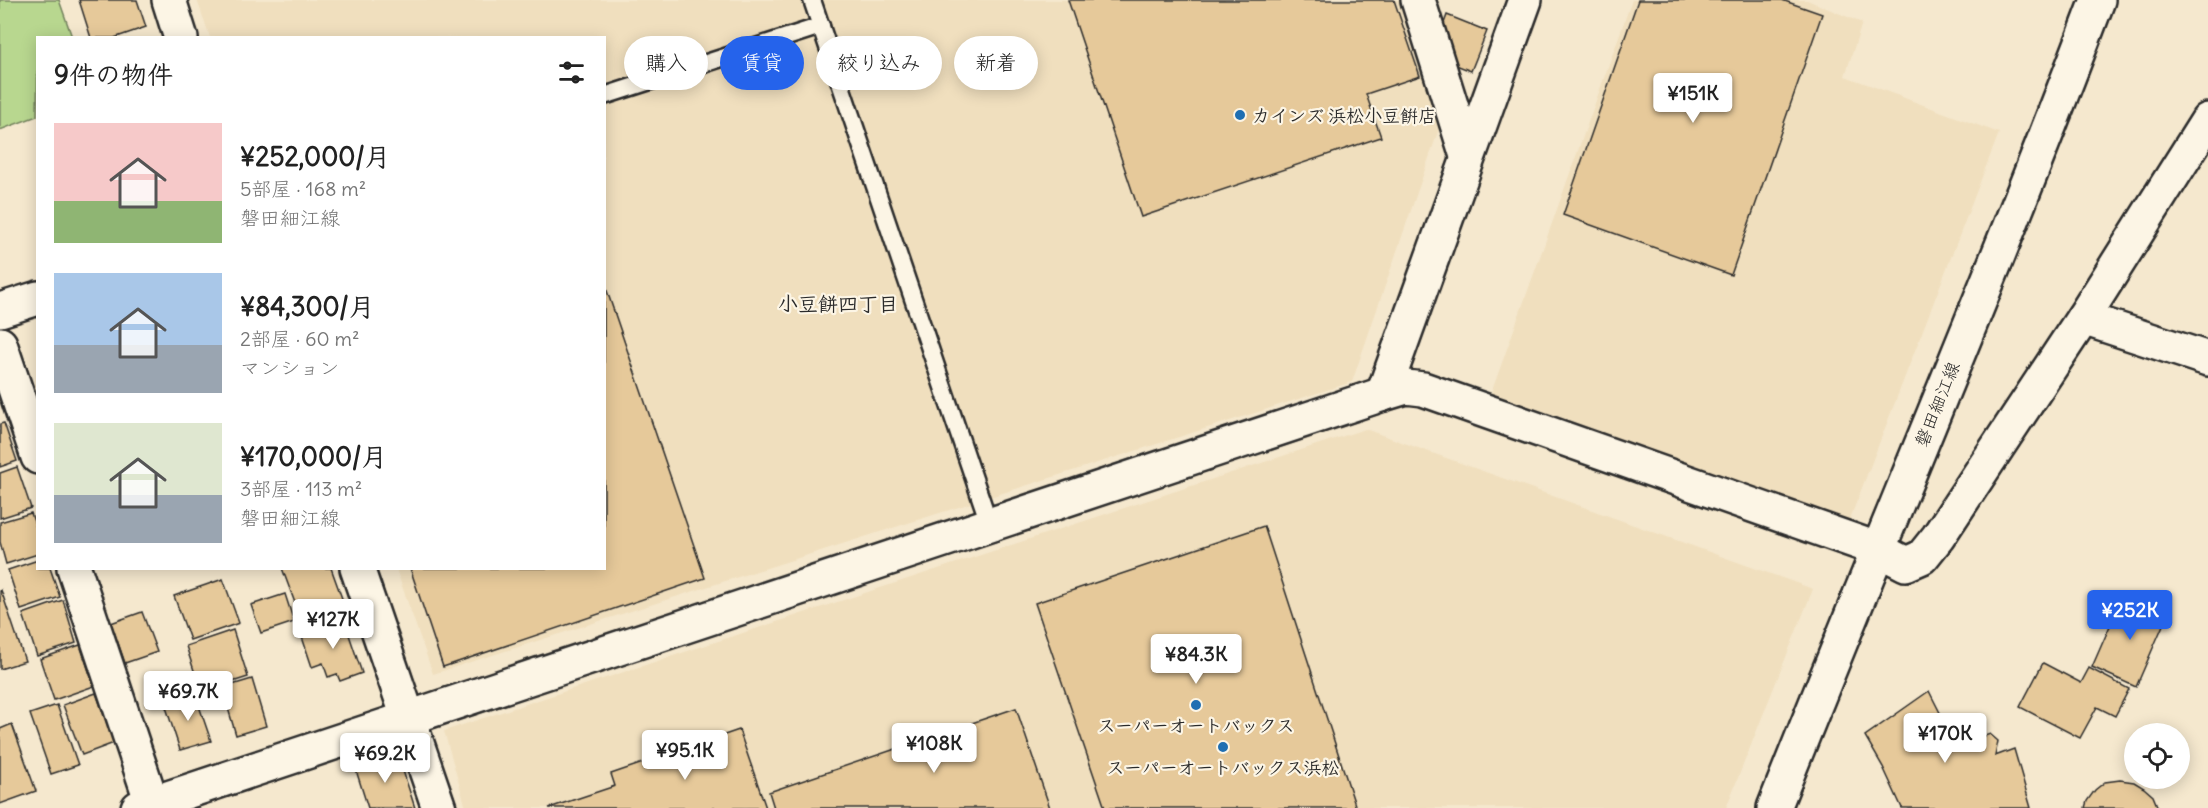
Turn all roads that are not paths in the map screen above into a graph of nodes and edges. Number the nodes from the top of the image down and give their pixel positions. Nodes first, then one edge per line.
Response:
1 (169, 0) edge
2 (812, 0) edge
3 (1418, 0) edge
4 (1525, 0) edge
5 (2098, 0) edge
6 (821, 26) junction
7 (180, 36) edge
8 (606, 95) edge
9 (2208, 120) edge
10 (1467, 156) junction
11 (36, 299) edge
12 (0, 310) edge
13 (2083, 318) junction
14 (0, 344) edge
15 (2208, 359) edge
16 (1383, 394) junction
17 (36, 451) edge
18 (990, 526) junction
19 (1877, 549) junction
20 (76, 570) edge
21 (358, 570) edge
22 (410, 718) junction
23 (145, 806) edge
24 (439, 808) edge
25 (1774, 808) edge

1 - 7 street
2 - 6 lane
3 - 10 street
4 - 10 street
5 - 19 street, 磐田細江線
6 - 8 lane
6 - 18 lane
9 - 13 street
10 - 16 street
11 - 12 street
13 - 15 street
13 - 19 street
14 - 17 street
16 - 18 street
16 - 19 street
18 - 22 street
19 - 25 street, 磐田細江線
20 - 23 street
21 - 22 street
22 - 23 street
22 - 24 street

